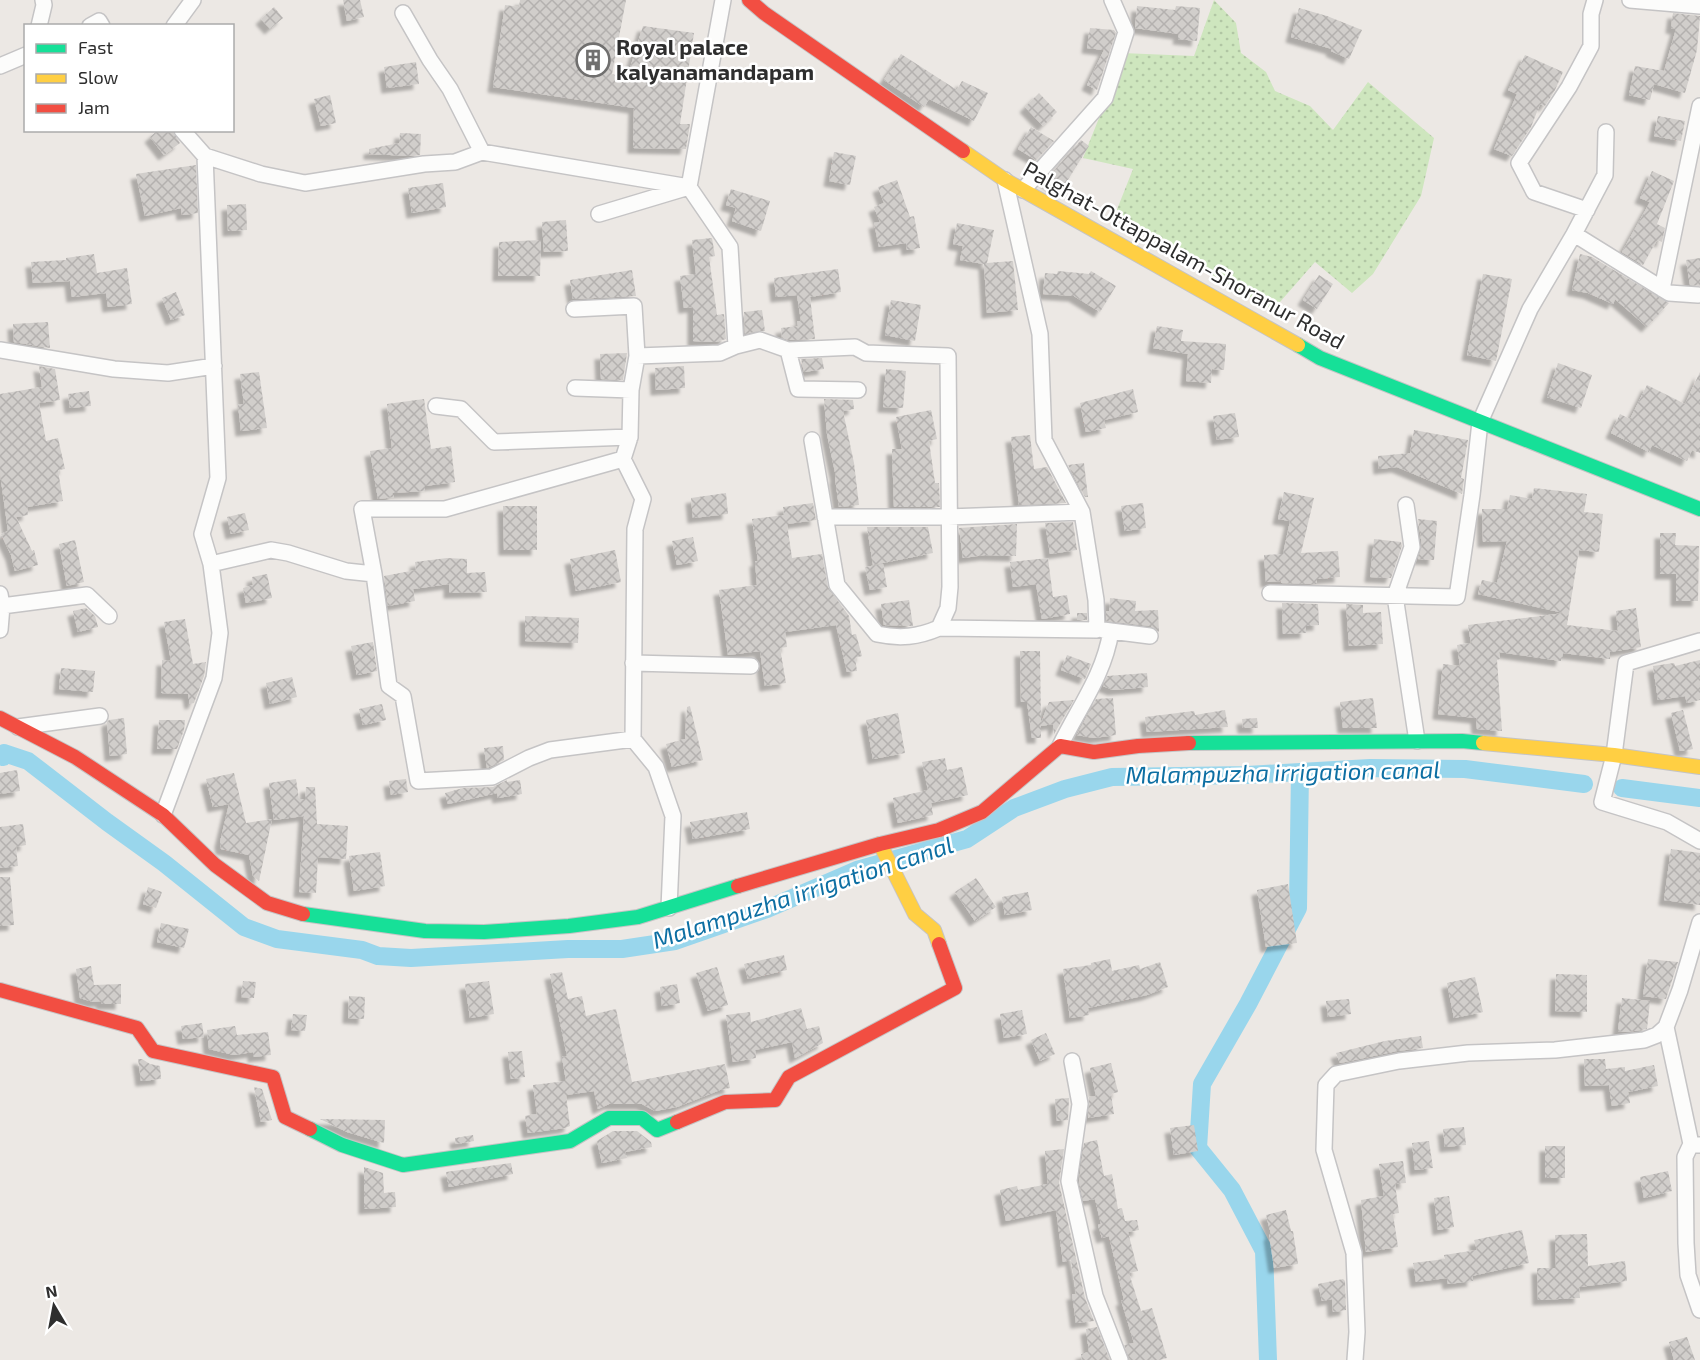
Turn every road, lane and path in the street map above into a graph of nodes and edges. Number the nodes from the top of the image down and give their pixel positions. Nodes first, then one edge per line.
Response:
1 (43, 0) edge
2 (193, 0) edge
3 (723, 0) edge
4 (749, 0) edge
5 (1112, 0) edge
6 (1595, 0) edge
7 (1630, 0) edge
8 (1700, 6) edge
9 (403, 13) dead end
10 (39, 24) edge
11 (175, 24) edge
12 (24, 56) edge
13 (0, 66) edge
14 (1700, 106) edge
15 (184, 132) edge
16 (1606, 132) dead end
17 (482, 152) junction
18 (206, 156) junction
19 (1005, 180) junction
20 (689, 187) junction
21 (1023, 190) junction
22 (1587, 210) junction
23 (599, 214) dead end
24 (1574, 234) junction
25 (1662, 289) junction
26 (1698, 295) dead end
27 (574, 309) dead end
28 (736, 346) junction
29 (0, 350) edge
30 (788, 350) junction
31 (637, 356) junction
32 (214, 366) junction
33 (575, 388) dead end
34 (631, 390) junction
35 (858, 390) dead end
36 (436, 406) dead end
37 (1480, 422) junction
38 (630, 437) junction
39 (812, 440) dead end
40 (623, 459) junction
41 (1406, 505) dead end
42 (1700, 509) edge
43 (1082, 512) junction
44 (825, 517) junction
45 (948, 517) junction
46 (211, 564) junction
47 (374, 574) junction
48 (1270, 593) dead end
49 (1395, 596) junction
50 (1, 600) edge
51 (109, 616) dead end
52 (939, 628) junction
53 (0, 630) edge
54 (1104, 631) junction
55 (1150, 636) dead end
56 (1700, 641) edge
57 (633, 663) junction
58 (751, 666) dead end
59 (100, 716) dead end
60 (0, 718) edge
61 (18, 727) junction
62 (633, 739) junction
63 (1417, 741) junction
64 (1060, 746) junction
65 (1614, 755) junction
66 (1700, 767) edge
67 (163, 815) junction
68 (1700, 841) edge
69 (880, 844) junction
70 (669, 909) junction
71 (1700, 922) edge
72 (0, 990) edge
73 (1666, 1027) junction
74 (1072, 1061) dead end
75 (1695, 1144) edge
76 (1700, 1310) edge
77 (1120, 1360) edge
78 (1355, 1360) edge

1 - 10 street
2 - 11 street
3 - 20 street
4 - 19 street, Palghat-Ottappalam-Shoranur Road
5 - 21 street
6 - 22 street
7 - 8 street
9 - 17 street
12 - 13 street
14 - 25 street
15 - 18 street
16 - 22 street
17 - 18 street
17 - 20 street
18 - 32 street
19 - 21 street, Palghat-Ottappalam-Shoranur Road
19 - 43 street
20 - 23 street
20 - 28 street
21 - 37 street, Palghat-Ottappalam-Shoranur Road
22 - 24 street
24 - 25 street
24 - 37 street
25 - 26 street
27 - 31 street
28 - 30 street
28 - 31 street
29 - 32 street
30 - 35 street
30 - 45 street
31 - 34 street
32 - 46 street
33 - 34 street
34 - 38 street
36 - 38 street
37 - 42 street, Palghat-Ottappalam-Shoranur Road
37 - 49 street
38 - 40 street
39 - 44 street
40 - 47 street
40 - 57 street
41 - 49 street
43 - 45 street
43 - 54 street
44 - 45 street
44 - 52 street
45 - 52 street
46 - 47 street
46 - 67 street
47 - 62 street
48 - 49 street
49 - 63 street
50 - 51 street
50 - 53 street
52 - 54 street
54 - 55 street
54 - 64 street
56 - 65 street
57 - 58 street
57 - 62 street
59 - 61 street
60 - 61 street
61 - 67 street
62 - 70 street
63 - 64 street
63 - 65 street
64 - 69 street
65 - 66 street
65 - 68 street
67 - 70 street
69 - 70 street
69 - 72 street
71 - 73 street
73 - 75 street
73 - 78 street
74 - 77 street
75 - 76 street

